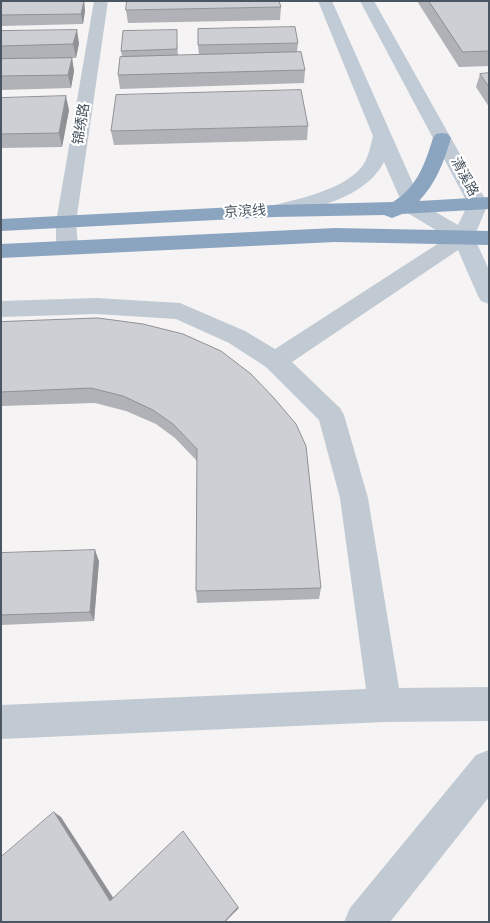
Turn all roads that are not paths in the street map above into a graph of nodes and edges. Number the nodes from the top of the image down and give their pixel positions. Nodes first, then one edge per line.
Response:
1 (101, 1) edge
2 (325, 1) edge
3 (366, 1) edge
4 (382, 136) junction
5 (442, 138) junction
6 (484, 204) edge
7 (407, 206) junction
8 (274, 211) junction
9 (66, 222) junction
10 (1, 225) edge
11 (335, 235) junction
12 (463, 237) junction
13 (489, 238) edge
14 (67, 248) junction
15 (1, 251) edge
16 (489, 296) edge
17 (1, 309) edge
18 (275, 361) junction
19 (489, 704) edge
20 (385, 705) junction
21 (1, 722) edge
22 (489, 768) edge
23 (364, 922) edge

1 - 9 street, 锦绣路
2 - 4 street
3 - 5 street, 清溪路
4 - 7 street
4 - 8 street
5 - 6 street, 清溪路
5 - 7 highway
6 - 7 highway, 京滨线
6 - 12 street, 清溪路
7 - 8 highway, 京滨线
7 - 11 highway
7 - 12 street
8 - 9 highway, 京滨线
9 - 10 highway, 京滨线
9 - 14 street, 锦绣路
11 - 12 highway, 京滨线
11 - 14 highway, 京滨线
12 - 13 highway, 京滨线
12 - 16 street
12 - 18 street
14 - 15 highway, 京滨线
17 - 18 street
18 - 20 street
19 - 20 street
20 - 21 street
22 - 23 street

